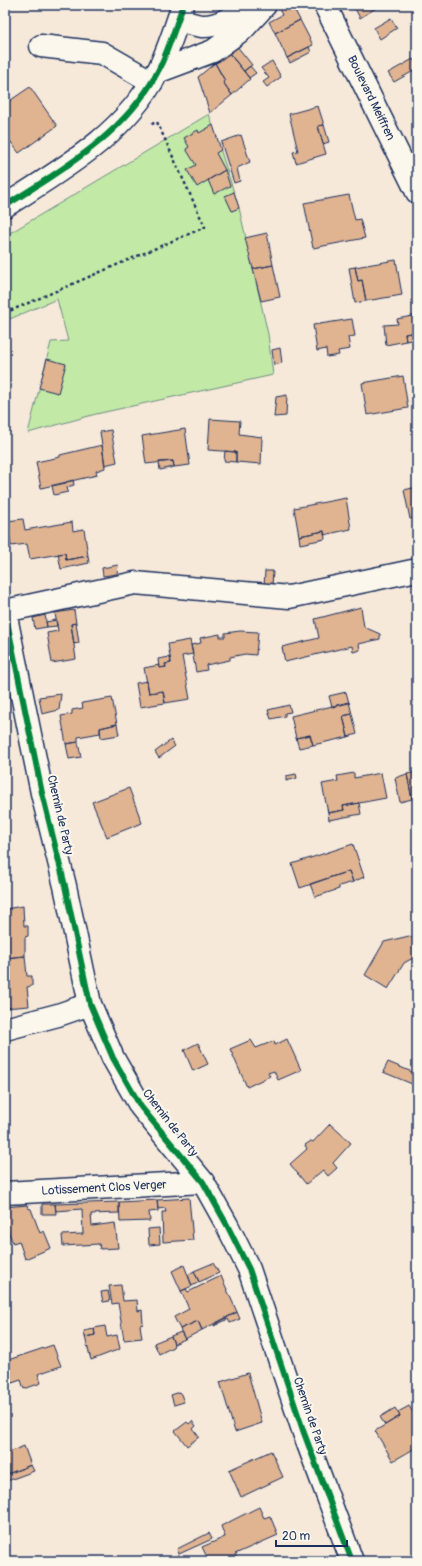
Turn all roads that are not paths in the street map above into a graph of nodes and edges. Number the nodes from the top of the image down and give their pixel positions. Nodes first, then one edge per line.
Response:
1 (250, 5) edge
2 (264, 5) edge
3 (325, 5) edge
4 (180, 12) edge
5 (41, 46) dead end
6 (155, 77) junction
7 (417, 192) edge
8 (5, 206) edge
9 (417, 570) edge
10 (5, 611) edge
11 (90, 1004) junction
12 (5, 1029) edge
13 (203, 1182) junction
14 (5, 1193) edge
15 (352, 1561) edge

1 - 4 street
2 - 6 street
3 - 7 street, Boulevard Meiffren
4 - 6 street
5 - 6 street
6 - 8 street
9 - 10 street
10 - 11 street, Chemin de Party
11 - 12 street
11 - 13 street, Chemin de Party
13 - 14 street, Lotissement Clos Verger
13 - 15 street, Chemin de Party

